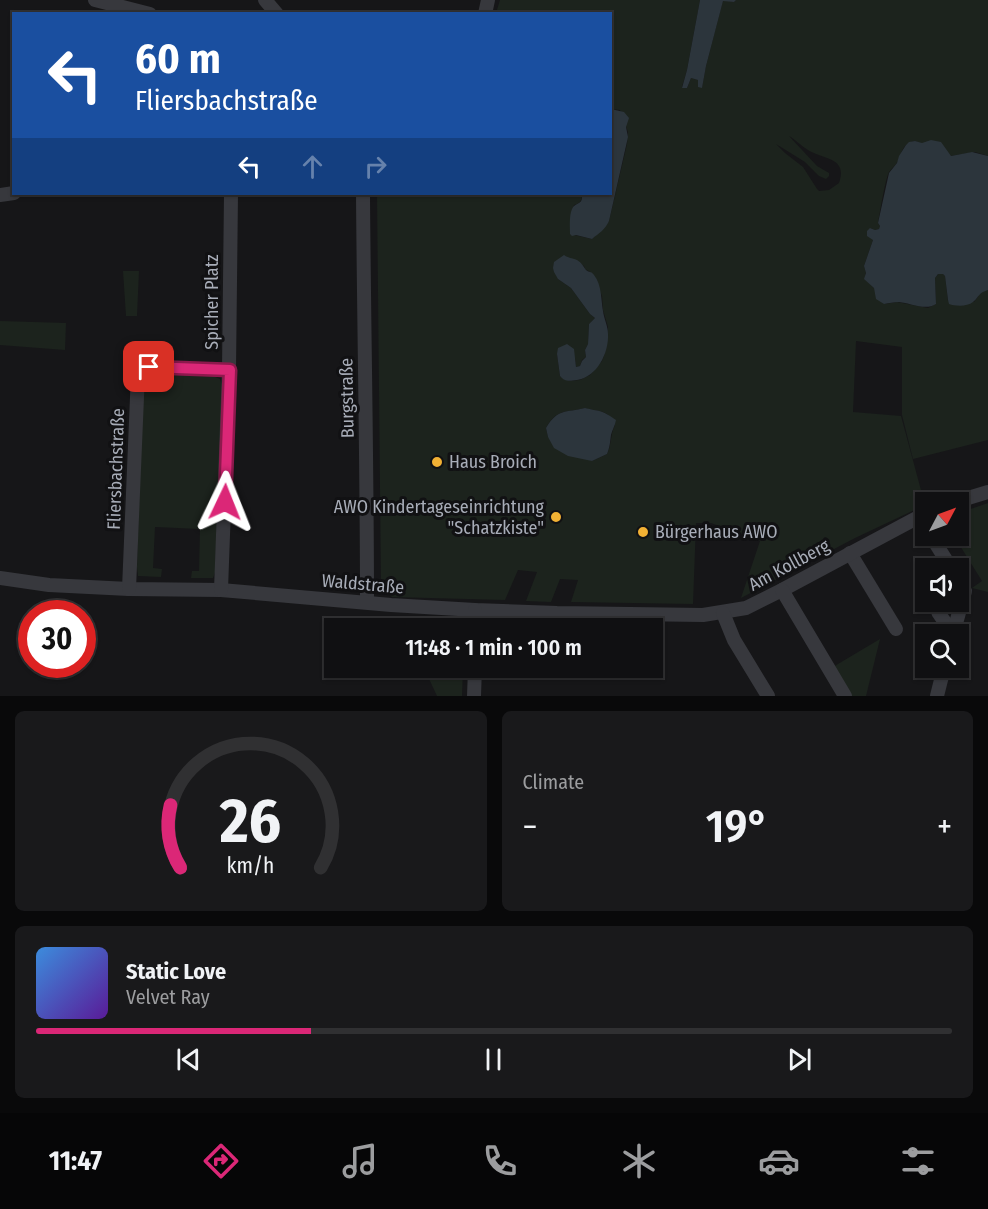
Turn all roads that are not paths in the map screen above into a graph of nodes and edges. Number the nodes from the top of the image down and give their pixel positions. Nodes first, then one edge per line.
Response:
1 (95, 0) edge
2 (142, 12) edge
3 (231, 195) edge
4 (363, 195) edge
5 (230, 370) junction
6 (988, 492) edge
7 (969, 498) edge
8 (915, 523) edge
9 (850, 553) junction
10 (0, 579) edge
11 (129, 589) junction
12 (221, 590) junction
13 (782, 590) junction
14 (367, 602) junction
15 (746, 608) joint
16 (476, 610) junction
17 (723, 613) junction
18 (476, 618) edge
19 (896, 629) dead end
20 (475, 678) edge
21 (942, 678) edge
22 (474, 696) edge
23 (768, 696) edge
24 (845, 696) edge
25 (937, 696) edge

1 - 2 street
3 - 5 street, Spicher Platz
4 - 14 street, Burgstraße
5 - 11 street, Fliersbachstraße
5 - 12 street, Spicher Platz
6 - 7 street
8 - 9 street, Am Kollberg
9 - 13 street, Am Kollberg
9 - 19 street, Am Kollberg
10 - 11 street, Waldstraße
11 - 12 street, Waldstraße
12 - 14 street, Waldstraße
13 - 15 street, Am Kollberg
13 - 24 street
14 - 16 street, Waldstraße
15 - 17 street, Waldstraße
16 - 17 street, Waldstraße
16 - 18 street
17 - 23 street
20 - 22 street
21 - 25 street

